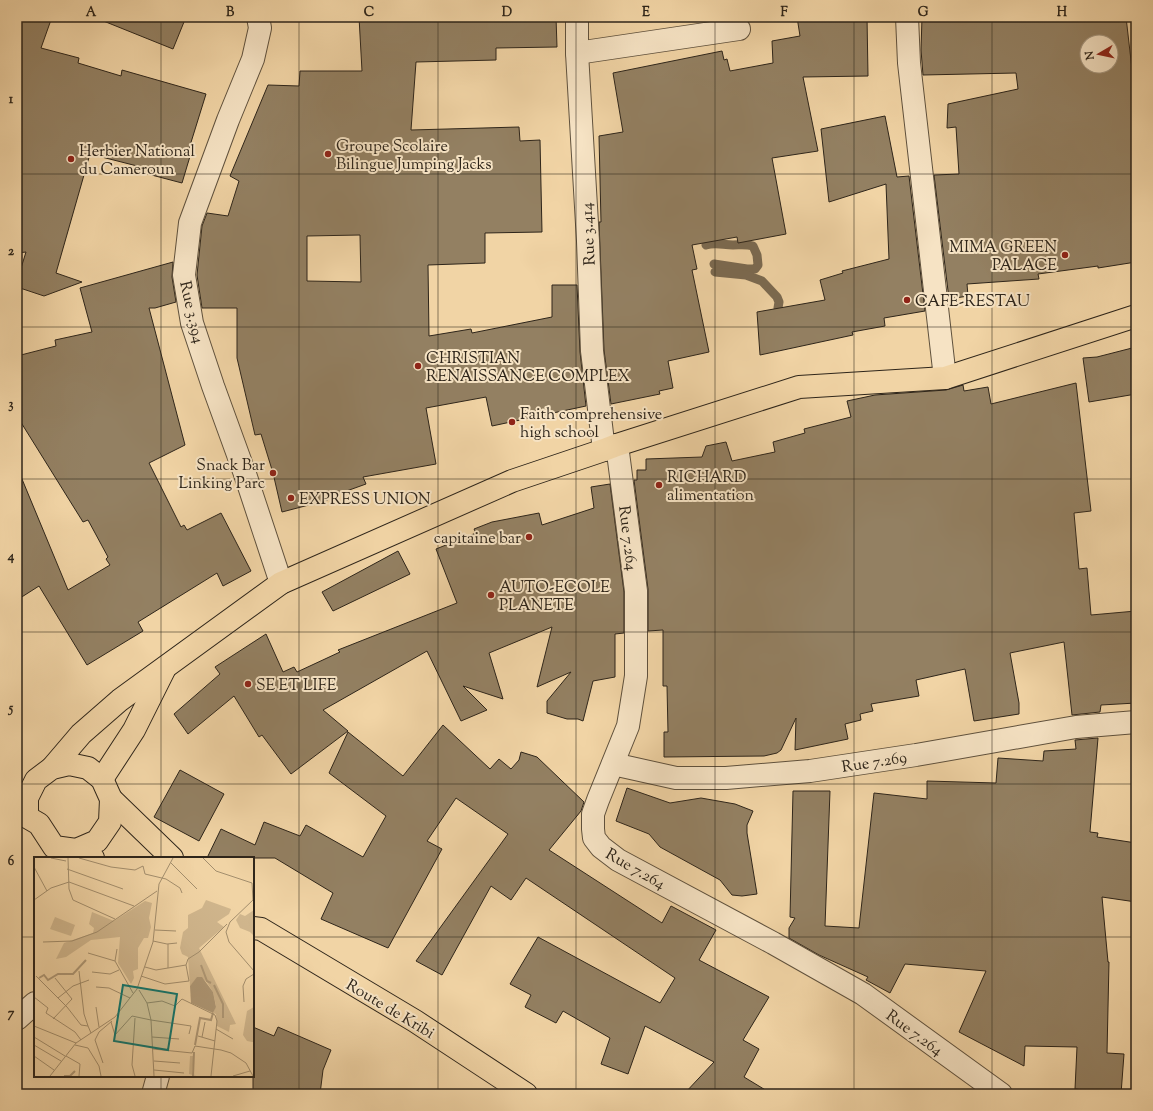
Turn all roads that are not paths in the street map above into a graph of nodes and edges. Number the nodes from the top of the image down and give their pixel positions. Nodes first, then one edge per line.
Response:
1 (258, 17) edge
2 (577, 17) edge
3 (907, 17) edge
4 (739, 29) dead end
5 (577, 53) junction
6 (1136, 316) edge
7 (945, 378) junction
8 (610, 447) junction
9 (281, 583) junction
10 (166, 667) junction
11 (1136, 722) edge
12 (612, 764) junction
13 (35, 776) edge
14 (102, 779) junction
15 (112, 799) junction
16 (17, 823) edge
17 (39, 824) junction
18 (84, 854) edge
19 (171, 857) edge
20 (256, 927) edge
21 (34, 1004) edge
22 (17, 1019) edge
23 (158, 1077) edge
24 (152, 1094) edge
25 (526, 1094) edge
26 (1001, 1094) edge

1 - 9 street, Rue 3.394
2 - 5 street, Rue 3.414
3 - 7 street
4 - 5 street
5 - 8 street, Rue 3.414
6 - 7 main road
7 - 8 main road
8 - 9 main road
8 - 12 street, Rue 7.264
9 - 10 main road
10 - 13 main road
10 - 14 main road
11 - 12 street, Rue 7.269
12 - 26 street, Rue 7.264
13 - 14 main road
13 - 17 main road
14 - 15 main road
15 - 18 main road
15 - 19 main road
16 - 17 main road
17 - 18 main road
20 - 25 main road, Route de Kribi
21 - 22 street
23 - 24 street

